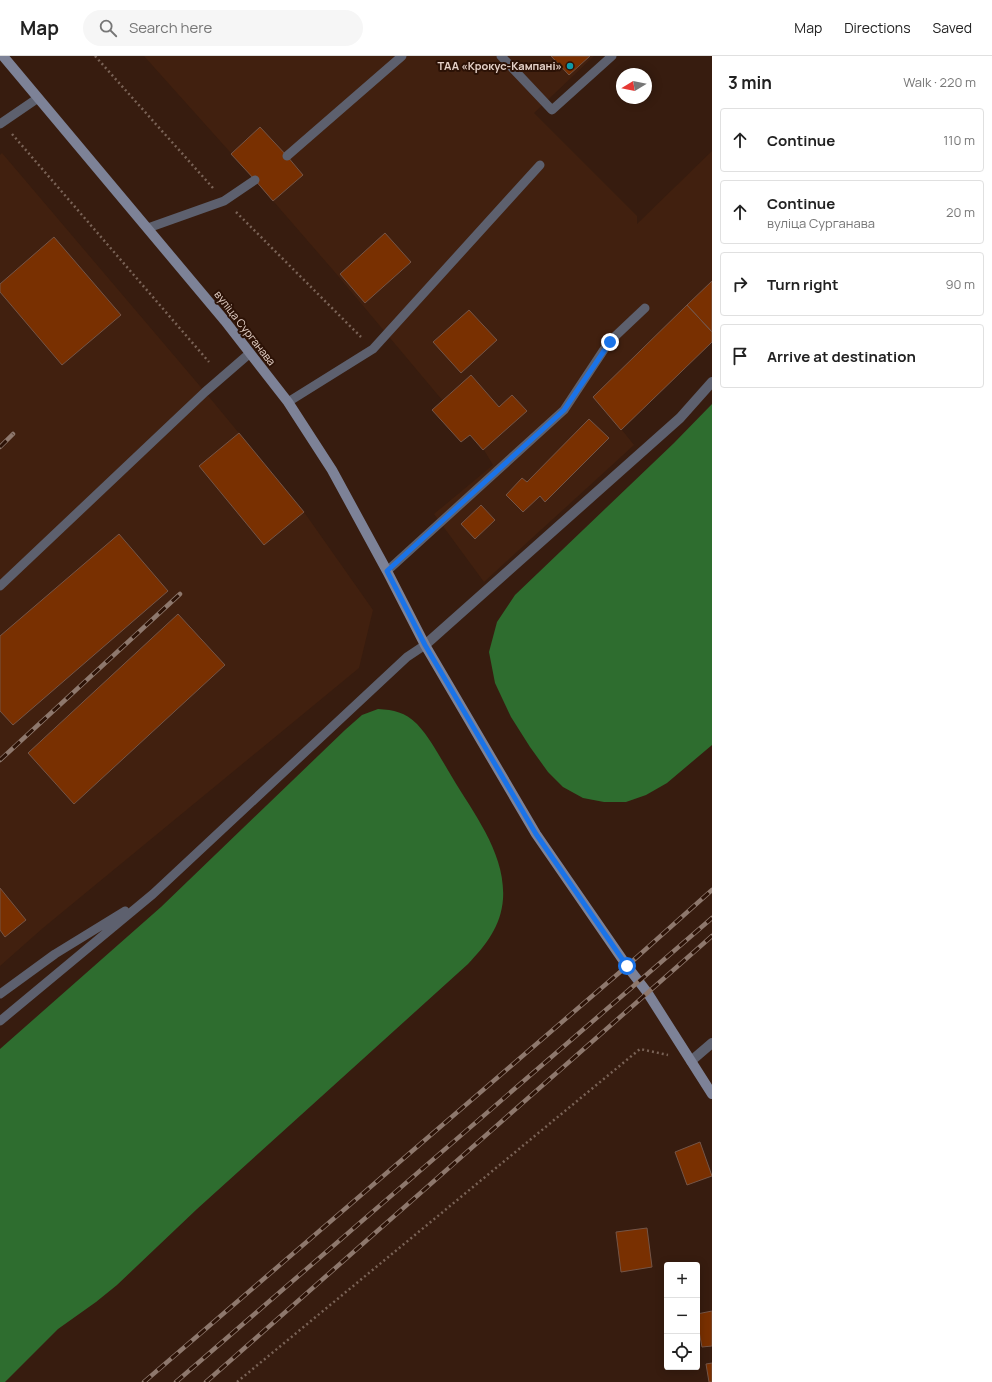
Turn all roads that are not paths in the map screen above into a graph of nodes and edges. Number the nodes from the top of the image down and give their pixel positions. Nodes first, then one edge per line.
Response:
1 (3, 56) edge
2 (402, 56) edge
3 (501, 56) edge
4 (612, 56) edge
5 (38, 98) junction
6 (1, 123) edge
7 (287, 156) dead end
8 (540, 165) dead end
9 (255, 180) dead end
10 (148, 228) junction
11 (646, 308) dead end
12 (250, 353) junction
13 (712, 382) edge
14 (288, 402) junction
15 (387, 571) junction
16 (0, 586) edge
17 (425, 645) junction
18 (153, 894) junction
19 (0, 994) edge
20 (0, 1021) edge
21 (712, 1043) edge
22 (692, 1061) junction
23 (712, 1094) edge

1 - 5 street, вуліца Сурганава
2 - 7 lane
3 - 4 lane
5 - 6 lane
5 - 10 street, вуліца Сурганава
8 - 14 lane
9 - 10 lane
10 - 12 street, вуліца Сурганава
11 - 15 lane
12 - 14 street, вуліца Сурганава
12 - 16 lane
13 - 17 street
14 - 15 street, вуліца Сурганава
15 - 17 street, вуліца Сурганава
17 - 18 lane
17 - 22 street, вуліца Сурганава
18 - 19 lane
18 - 20 lane
21 - 22 street
22 - 23 street, вуліца Сурганава

